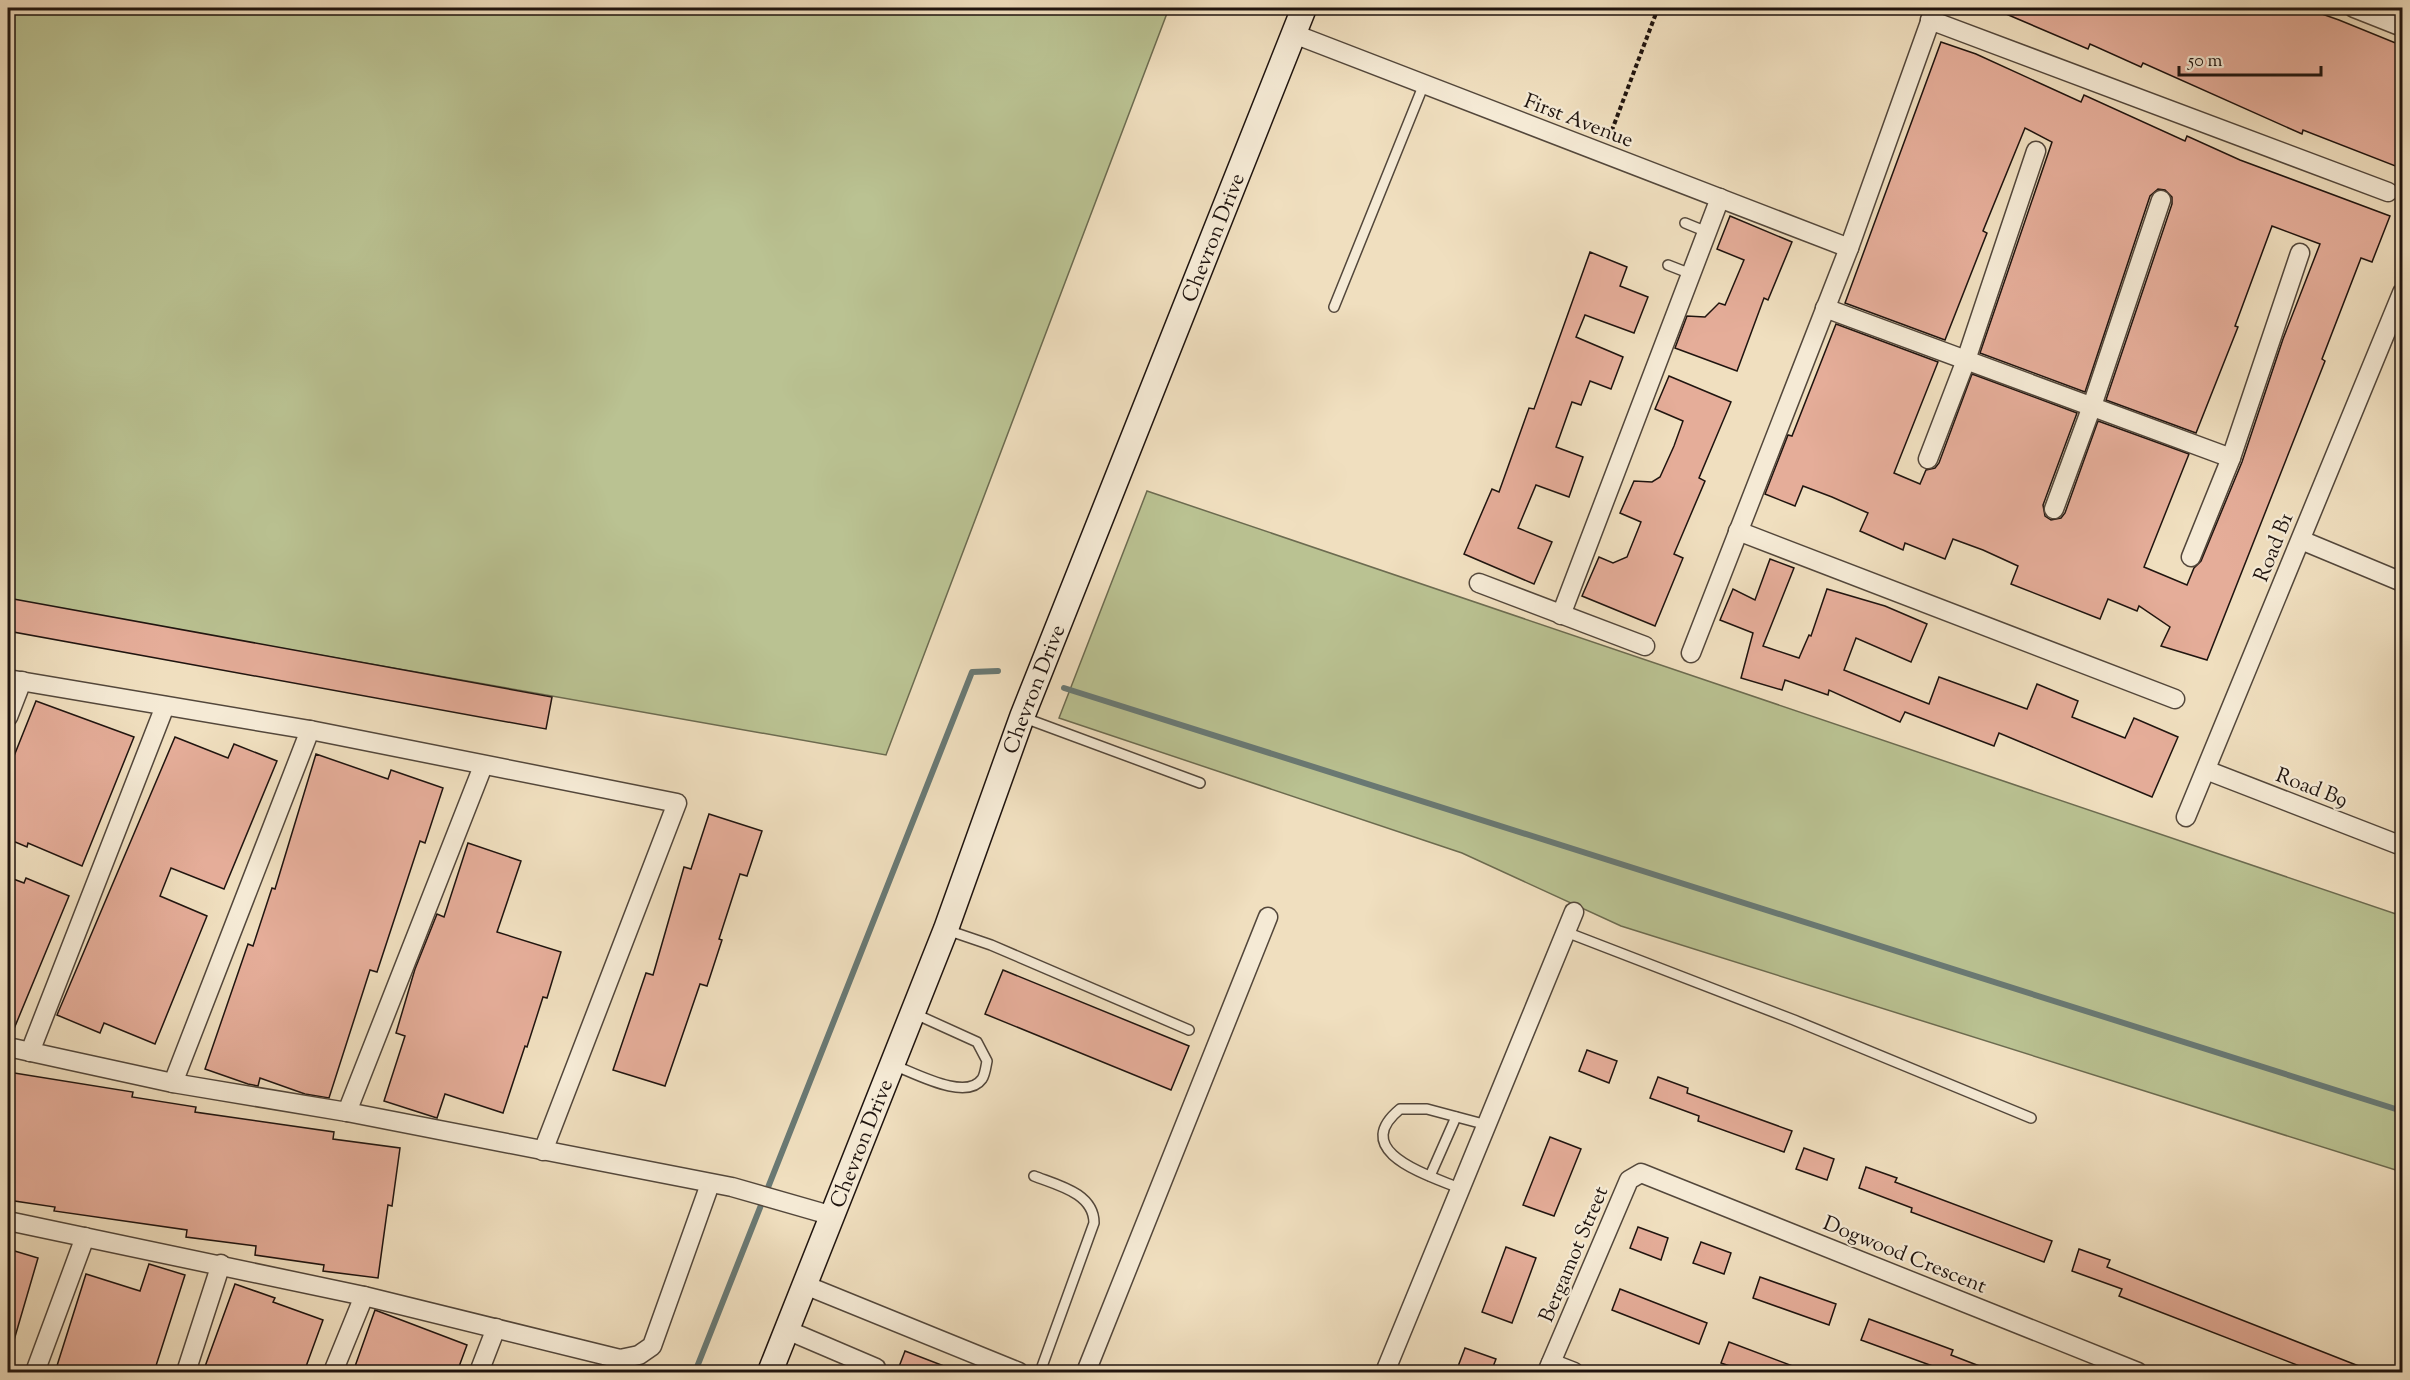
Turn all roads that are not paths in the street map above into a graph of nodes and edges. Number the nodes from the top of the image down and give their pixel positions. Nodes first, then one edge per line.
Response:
1 (1304, 8) edge
2 (2354, 8) edge
3 (1932, 14) edge
4 (2403, 27) edge
5 (1294, 34) junction
6 (1424, 84) junction
7 (2036, 151) dead end
8 (2388, 192) dead end
9 (1720, 198) junction
10 (2161, 200) dead end
11 (1685, 223) dead end
12 (1707, 232) junction
13 (1849, 248) junction
14 (2300, 253) dead end
15 (1668, 265) dead end
16 (1691, 274) junction
17 (2403, 293) edge
18 (1334, 307) dead end
19 (1825, 308) junction
20 (2395, 331) edge
21 (1966, 360) junction
22 (2092, 406) junction
23 (2230, 458) junction
24 (1928, 459) dead end
25 (2054, 509) dead end
26 (1738, 531) junction
27 (2301, 540) junction
28 (2191, 557) dead end
29 (2403, 582) edge
30 (1479, 584) dead end
31 (1562, 615) junction
32 (1645, 646) dead end
33 (1691, 653) dead end
34 (15, 680) edge
35 (2175, 699) dead end
36 (165, 706) junction
37 (8, 717) edge
38 (1022, 717) junction
39 (310, 730) junction
40 (483, 766) junction
41 (2206, 770) junction
42 (1200, 783) dead end
43 (2186, 817) dead end
44 (2403, 846) edge
45 (1574, 912) dead end
46 (1268, 917) dead end
47 (946, 929) junction
48 (1566, 932) junction
49 (913, 1013) junction
50 (1188, 1030) dead end
51 (8, 1047) edge
52 (30, 1052) junction
53 (893, 1064) junction
54 (173, 1083) junction
55 (347, 1112) junction
56 (1456, 1117) junction
57 (2031, 1118) dead end
58 (1487, 1125) junction
59 (543, 1151) junction
60 (1034, 1176) dead end
61 (1430, 1176) junction
62 (1656, 1177) joint
63 (710, 1184) junction
64 (1461, 1189) junction
65 (833, 1216) junction
66 (8, 1221) edge
67 (85, 1236) junction
68 (220, 1264) junction
69 (805, 1285) junction
70 (364, 1296) junction
71 (496, 1328) junction
72 (787, 1330) junction
73 (617, 1366) edge
74 (1549, 1368) edge
75 (35, 1372) edge
76 (186, 1372) edge
77 (333, 1372) edge
78 (479, 1372) edge
79 (770, 1372) edge
80 (874, 1372) edge
81 (1019, 1372) edge
82 (1040, 1372) edge
83 (1086, 1372) edge
84 (1384, 1372) edge
85 (1574, 1372) edge
86 (2138, 1372) edge

1 - 5 main road, Chevron Drive
2 - 4 street
3 - 8 street
3 - 13 street
5 - 6 street, First Avenue
5 - 38 main road, Chevron Drive
6 - 9 street, First Avenue
6 - 18 lane
7 - 21 street
9 - 12 street
9 - 13 street, First Avenue
10 - 22 street
11 - 12 lane
12 - 16 street
13 - 19 street
14 - 23 street
15 - 16 lane
16 - 31 street
17 - 20 street, Road B1
19 - 21 street
19 - 26 street
20 - 27 street, Road B1
21 - 22 street
21 - 24 street
22 - 23 street
22 - 25 street
23 - 28 street
26 - 33 street
26 - 35 street
27 - 29 street
27 - 41 street, Road B1
30 - 31 street
31 - 32 street
34 - 36 street
34 - 37 street
36 - 39 street
36 - 52 street
38 - 42 lane
38 - 47 main road, Chevron Drive
39 - 40 street
39 - 54 street
40 - 55 street
40 - 59 street
41 - 43 street, Road B1
41 - 44 street, Road B9
45 - 48 street
46 - 83 street
47 - 49 main road, Chevron Drive
47 - 50 lane
48 - 57 lane
48 - 58 street
49 - 53 main road, Chevron Drive
49 - 53 lane
51 - 52 street
52 - 54 street
53 - 65 main road, Chevron Drive
54 - 55 street
55 - 59 street
56 - 58 lane
56 - 61 lane
56 - 61 lane
58 - 64 street
59 - 63 street
60 - 82 lane
61 - 64 lane
62 - 74 street, Bergamot Street
62 - 86 street, Dogwood Crescent
63 - 65 street
63 - 73 street
64 - 84 street
65 - 69 main road, Chevron Drive
66 - 67 street
67 - 68 street
67 - 75 street
68 - 70 street
68 - 76 street
69 - 72 main road, Chevron Drive
69 - 81 street
70 - 71 street
70 - 77 street
71 - 73 street
71 - 78 street
72 - 79 main road, Chevron Drive
72 - 80 street
74 - 85 street

